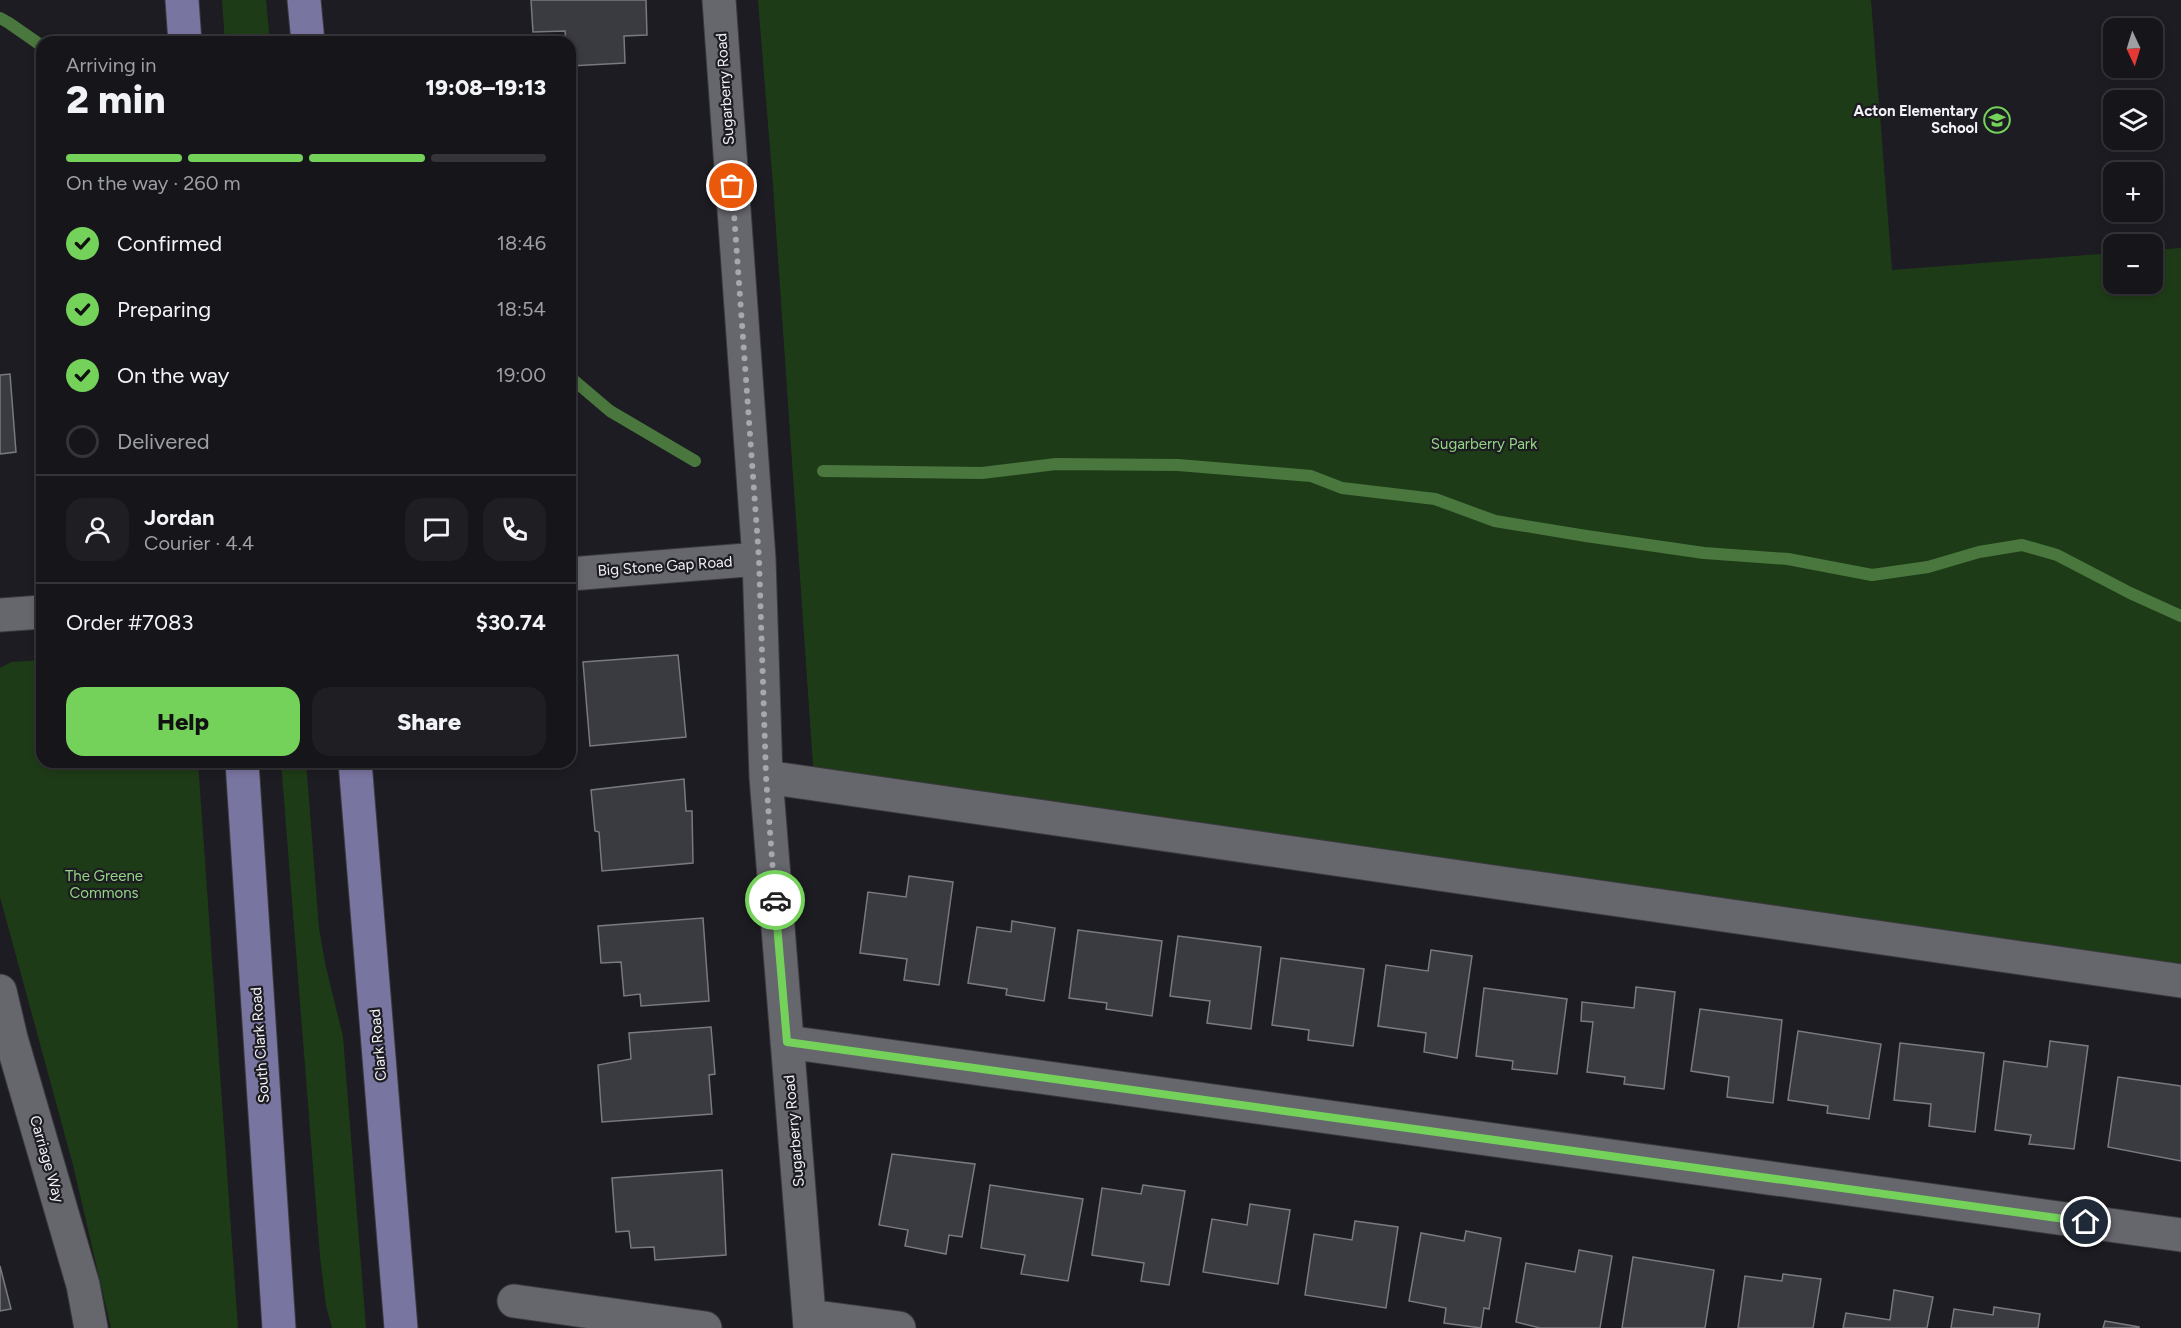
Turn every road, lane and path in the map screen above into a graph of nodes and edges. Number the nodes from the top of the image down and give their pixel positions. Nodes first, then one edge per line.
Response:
1 (182, 0) edge
2 (304, 0) edge
3 (719, 0) edge
4 (185, 36) edge
5 (307, 36) edge
6 (759, 559) junction
7 (576, 574) edge
8 (36, 612) edge
9 (0, 615) edge
10 (242, 768) edge
11 (355, 768) edge
12 (766, 777) junction
13 (2181, 981) edge
14 (0, 991) edge
15 (787, 1042) junction
16 (2181, 1235) edge
17 (514, 1301) dead end
18 (810, 1322) edge
19 (91, 1328) edge
20 (279, 1328) edge
21 (401, 1328) edge
22 (705, 1328) edge
23 (899, 1328) edge

1 - 4 main road
2 - 5 main road
3 - 6 street, Sugarberry Road
6 - 7 street, Big Stone Gap Road
6 - 12 street, Sugarberry Road
8 - 9 street
10 - 20 main road, South Clark Road
11 - 21 main road, Clark Road
12 - 13 street
12 - 15 street, Sugarberry Road
14 - 19 street, Carriage Way
15 - 16 street
15 - 18 street, Sugarberry Road
17 - 22 street
18 - 23 street

